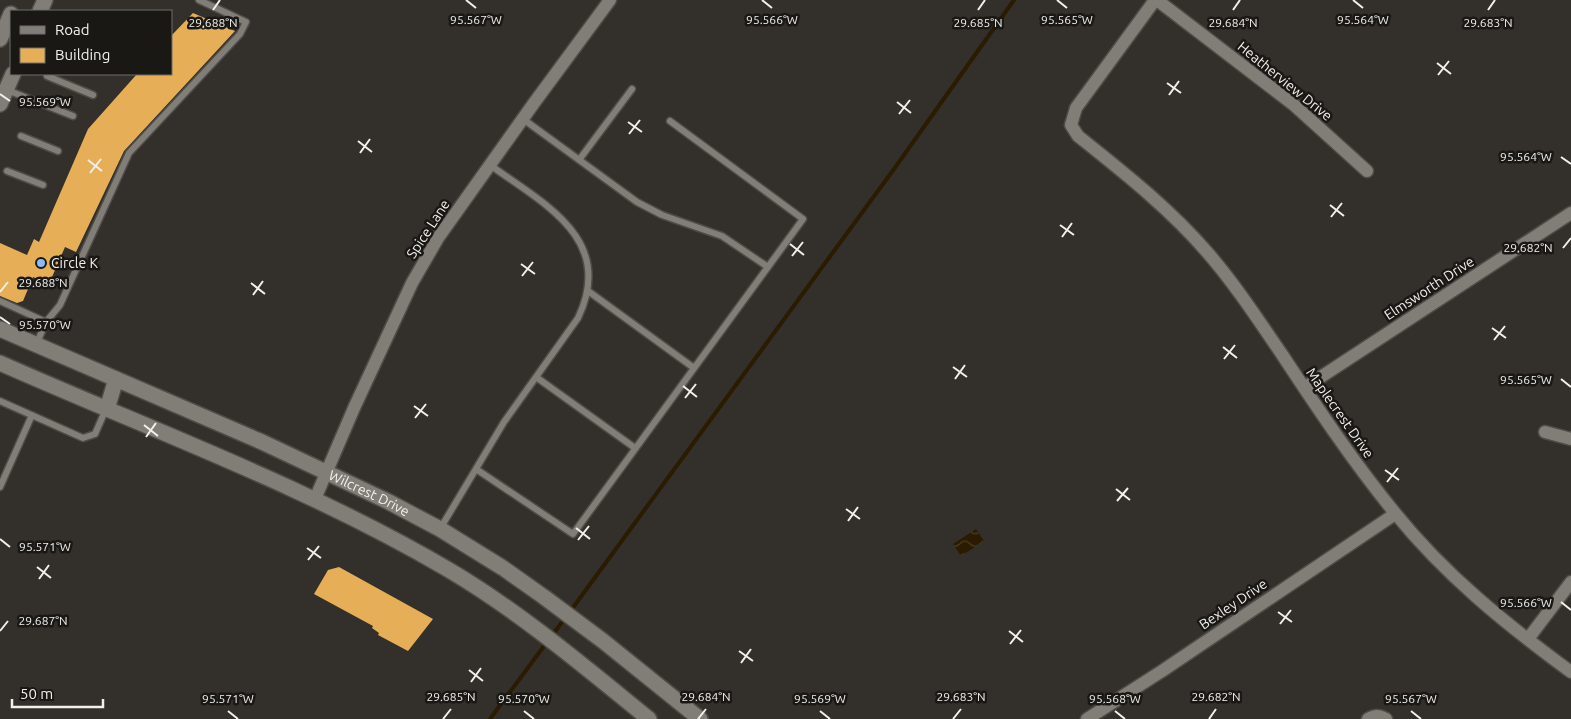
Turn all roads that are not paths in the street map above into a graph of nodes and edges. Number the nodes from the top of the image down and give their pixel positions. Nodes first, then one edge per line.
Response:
1 (199, 0) edge
2 (610, 0) edge
3 (1156, 0) edge
4 (10, 16) edge
5 (0, 39) edge
6 (12, 75) edge
7 (47, 76) dead end
8 (3, 88) edge
9 (632, 89) dead end
10 (93, 95) dead end
11 (0, 104) edge
12 (73, 116) dead end
13 (523, 119) junction
14 (670, 121) dead end
15 (21, 136) dead end
16 (58, 151) dead end
17 (579, 160) junction
18 (490, 165) junction
19 (7, 171) dead end
20 (1367, 171) dead end
21 (43, 185) dead end
22 (1571, 213) edge
23 (768, 267) junction
24 (588, 291) junction
25 (0, 301) edge
26 (46, 322) junction
27 (0, 329) edge
28 (36, 344) junction
29 (0, 363) edge
30 (694, 368) junction
31 (536, 377) junction
32 (116, 379) junction
33 (1304, 388) junction
34 (0, 401) edge
35 (107, 408) junction
36 (32, 415) junction
37 (1545, 432) dead end
38 (1571, 439) edge
39 (635, 448) junction
40 (476, 469) junction
41 (326, 472) junction
42 (0, 487) edge
43 (315, 499) junction
44 (1395, 514) junction
45 (440, 529) junction
46 (1571, 582) edge
47 (1528, 639) junction
48 (1571, 672) edge
49 (649, 719) edge
50 (700, 719) edge
51 (1087, 719) edge
52 (1368, 719) edge
53 (1386, 719) edge

1 - 26 lane
2 - 13 street, Spice Lane
3 - 20 street, Heatherview Drive
3 - 33 street, Maplecrest Drive
4 - 5 main road
6 - 8 main road
7 - 10 lane
8 - 11 main road
8 - 12 lane
9 - 17 lane
13 - 17 lane
13 - 18 street, Spice Lane
14 - 23 lane
15 - 16 lane
17 - 23 lane
18 - 24 lane
18 - 41 street, Spice Lane
19 - 21 lane
22 - 33 street, Elmsworth Drive
23 - 30 lane
24 - 30 lane
24 - 31 lane
25 - 26 lane
26 - 28 lane
27 - 28 main road, Wilcrest Drive
28 - 32 main road, Wilcrest Drive
29 - 35 main road, Wilcrest Drive
30 - 39 lane
31 - 39 lane
31 - 40 lane
32 - 35 main road
32 - 41 main road, Wilcrest Drive
33 - 44 street, Maplecrest Drive
34 - 36 lane
35 - 36 lane
35 - 43 main road, Wilcrest Drive
36 - 42 lane
37 - 38 street
39 - 40 lane
40 - 45 lane
41 - 43 street, Spice Lane
41 - 45 main road, Wilcrest Drive
43 - 49 main road, Wilcrest Drive
44 - 47 street, Maplecrest Drive
44 - 51 street, Bexley Drive
45 - 50 main road, Wilcrest Drive
46 - 47 street
47 - 48 street, Maplecrest Drive
52 - 53 street

